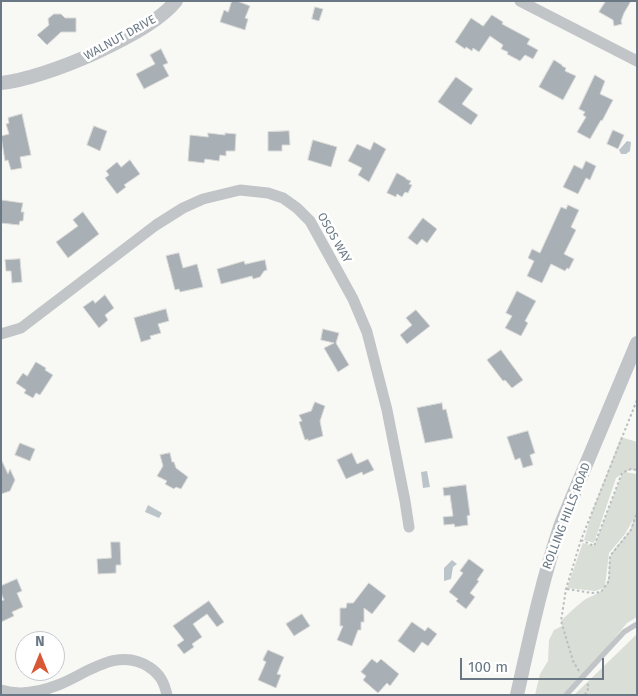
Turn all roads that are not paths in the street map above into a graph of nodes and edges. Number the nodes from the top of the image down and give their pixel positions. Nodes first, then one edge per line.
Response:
1 (176, 1) edge
2 (520, 1) edge
3 (637, 47) edge
4 (634, 59) edge
5 (1, 83) edge
6 (1, 334) edge
7 (635, 351) edge
8 (409, 527) dead end
9 (637, 624) edge
10 (1, 690) edge
11 (167, 695) edge
12 (517, 695) edge
13 (566, 695) edge

1 - 5 street, WALNUT DRIVE
2 - 4 street
3 - 4 street
6 - 8 street, OSOS WAY
7 - 12 street, ROLLING HILLS ROAD
9 - 13 lane
10 - 11 street

